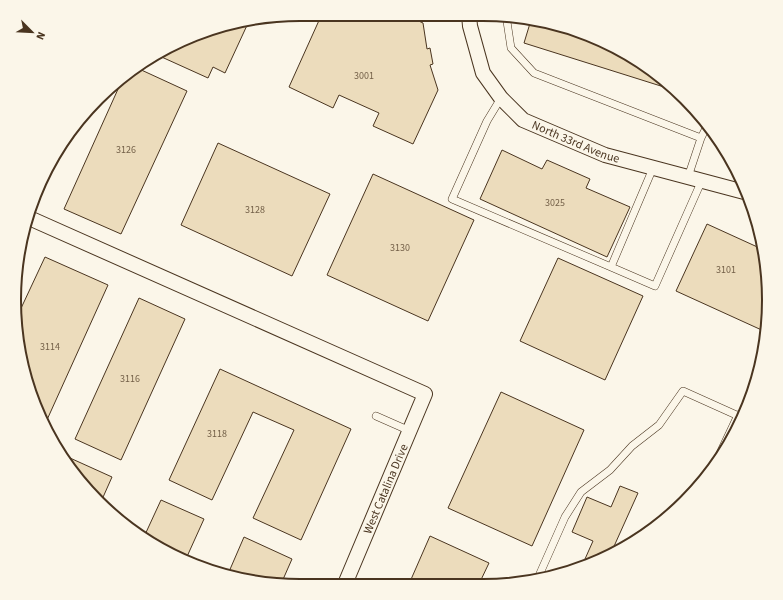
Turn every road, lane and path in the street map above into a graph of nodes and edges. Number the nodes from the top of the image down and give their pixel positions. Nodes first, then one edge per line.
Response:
1 (470, 21) edge
2 (507, 22) edge
3 (501, 98) junction
4 (705, 131) edge
5 (701, 138) junction
6 (653, 168) junction
7 (688, 177) junction
8 (702, 180) junction
9 (739, 188) edge
10 (33, 220) edge
11 (611, 268) junction
12 (376, 416) dead end
13 (737, 416) edge
14 (410, 431) junction
15 (540, 573) edge
16 (347, 579) edge

1 - 3 street, North 33rd Avenue
2 - 5 lane
3 - 6 street, North 33rd Avenue
3 - 11 lane
4 - 5 lane
5 - 7 lane
6 - 7 street, North 33rd Avenue
6 - 11 lane
7 - 8 street, North 33rd Avenue
8 - 9 street, North 33rd Avenue
8 - 11 lane
10 - 14 street, West Catalina Drive
12 - 14 lane
13 - 15 lane
14 - 16 street, West Catalina Drive

